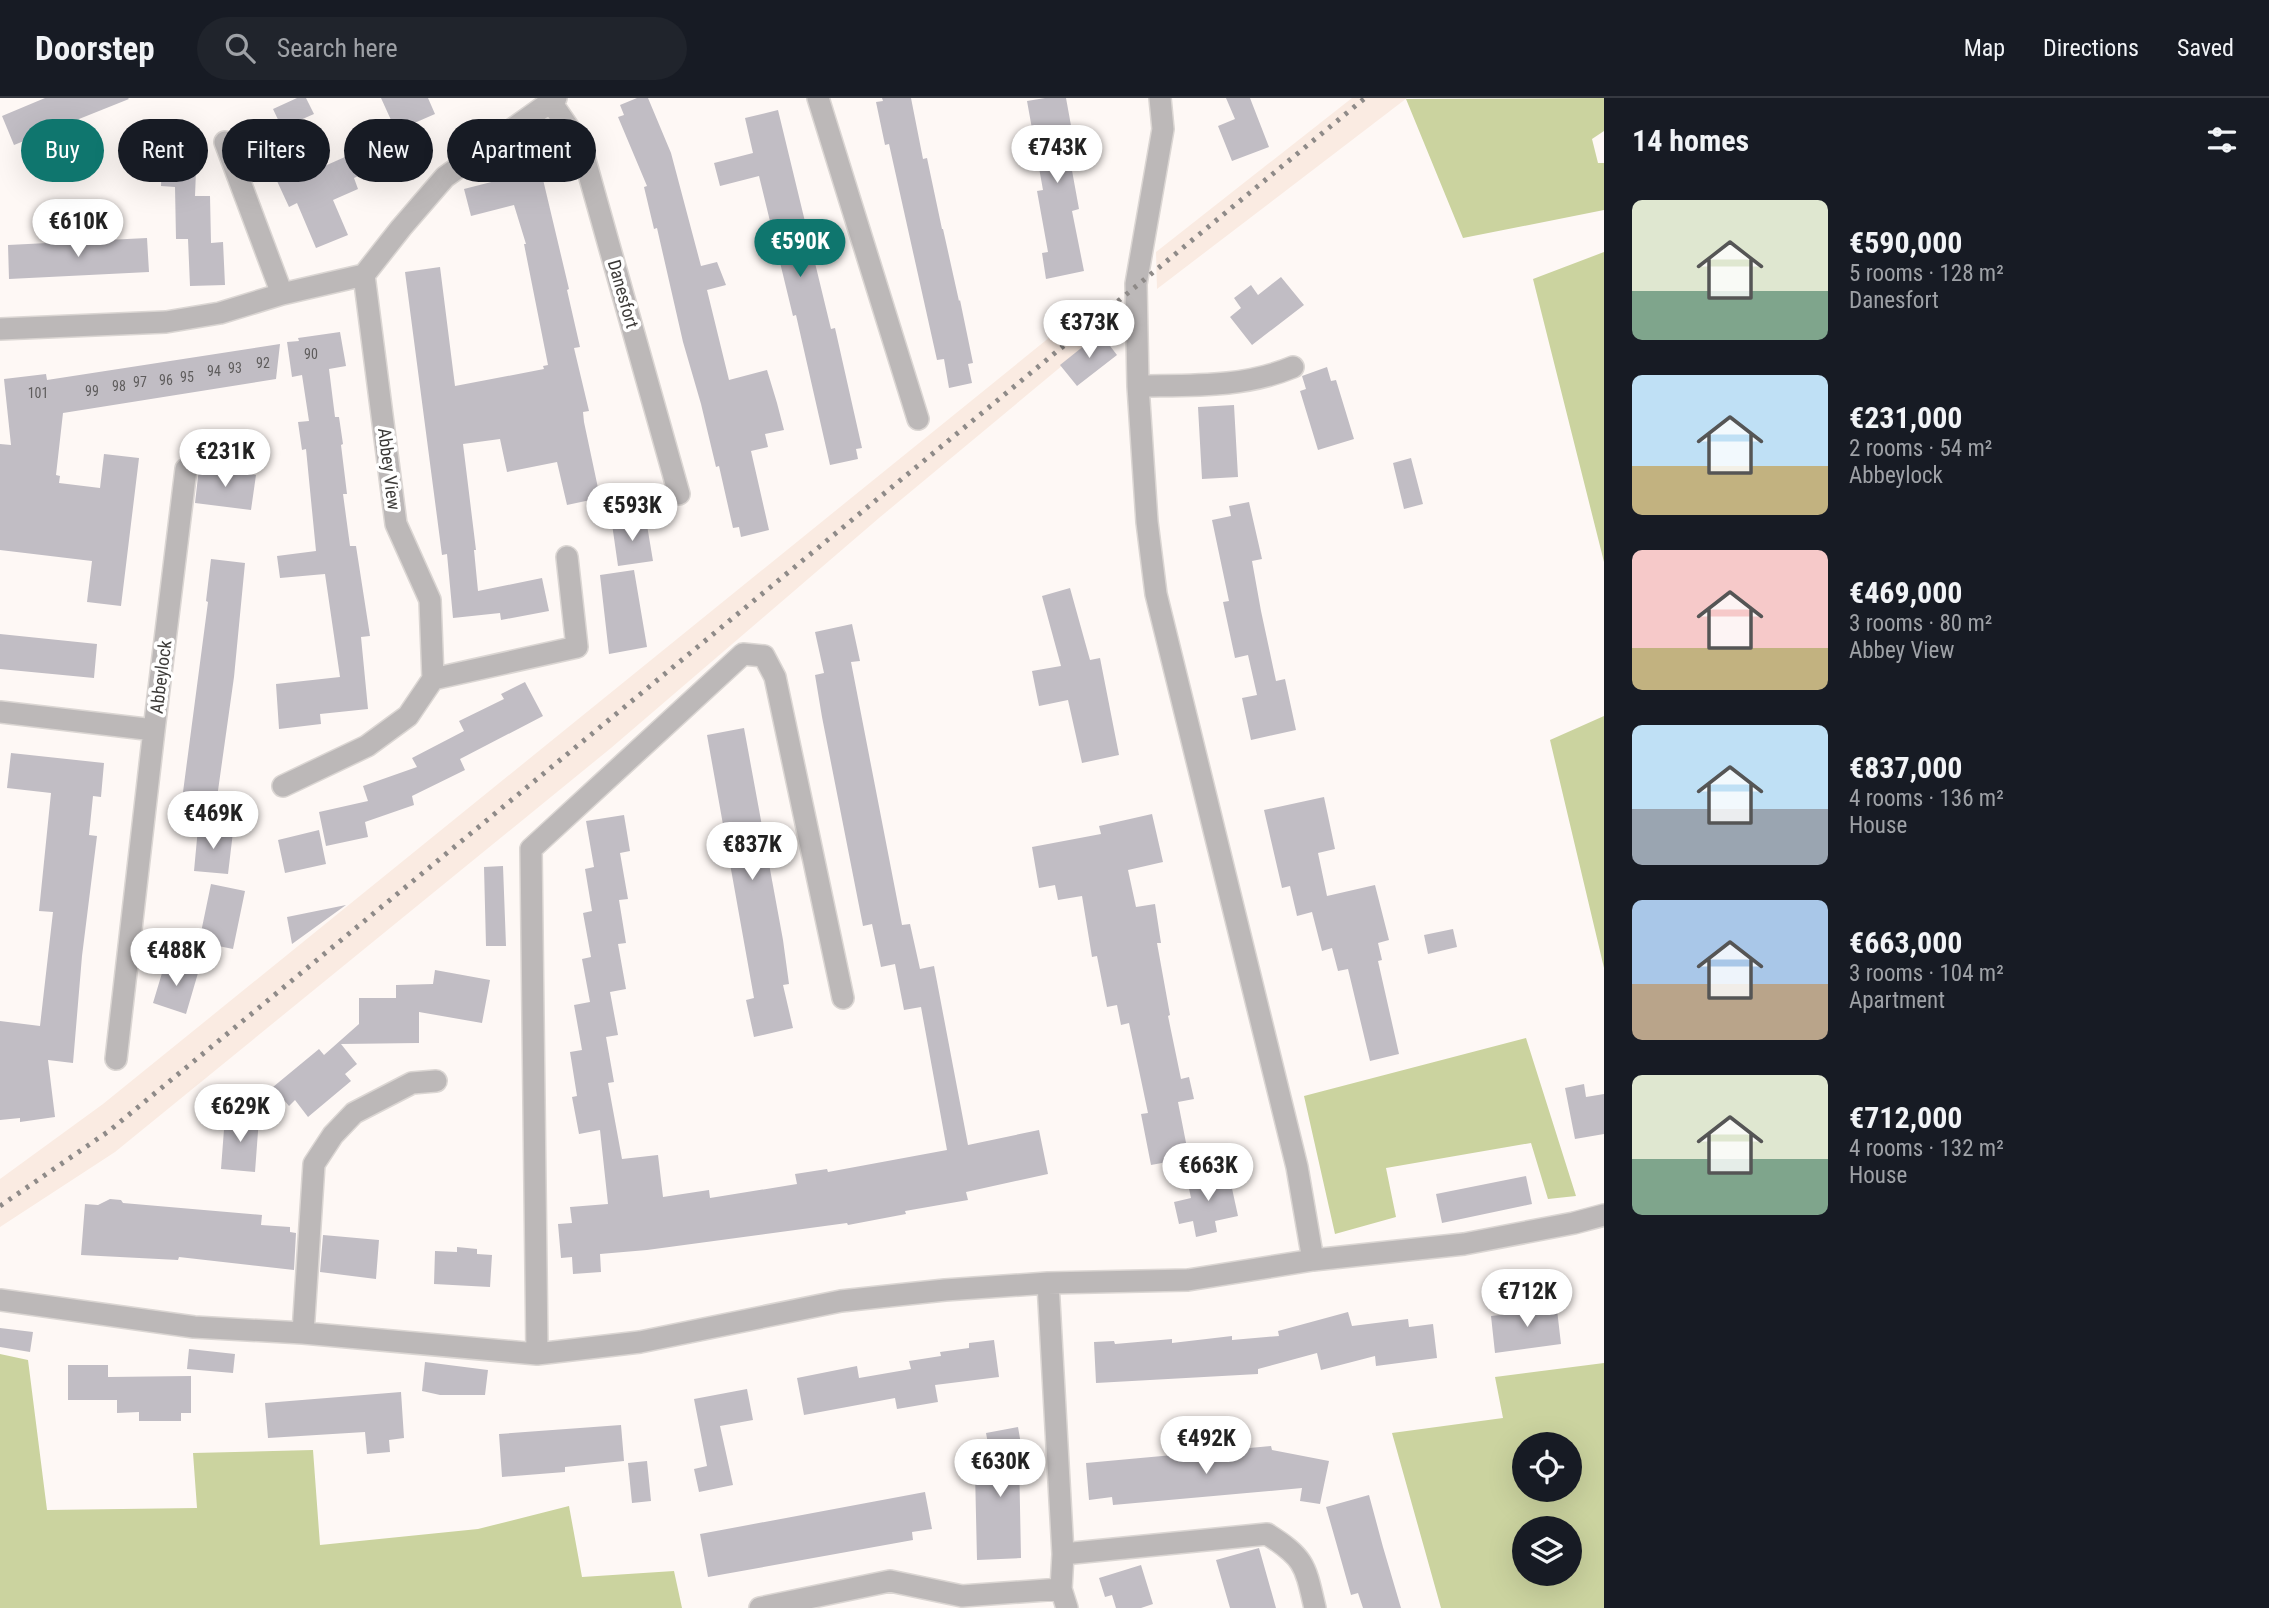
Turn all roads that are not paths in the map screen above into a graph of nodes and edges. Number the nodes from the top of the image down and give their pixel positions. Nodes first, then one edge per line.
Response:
1 (818, 98) edge
2 (1160, 98) edge
3 (553, 100) edge
4 (240, 182) edge
5 (364, 275) junction
6 (282, 294) junction
7 (0, 329) edge
8 (1293, 367) dead end
9 (1138, 386) junction
10 (918, 419) dead end
11 (186, 470) dead end
12 (679, 494) dead end
13 (567, 557) dead end
14 (433, 679) junction
15 (0, 712) edge
16 (154, 730) junction
17 (283, 786) dead end
18 (843, 998) dead end
19 (116, 1059) dead end
20 (436, 1081) dead end
21 (1604, 1215) edge
22 (1313, 1260) junction
23 (1048, 1283) junction
24 (0, 1300) edge
25 (303, 1333) junction
26 (537, 1354) junction
27 (1063, 1554) junction
28 (1064, 1599) edge
29 (760, 1608) edge
30 (1315, 1608) edge

1 - 10 street
2 - 9 street
3 - 5 street, Danesfort
3 - 12 street, Danesfort
4 - 6 street
5 - 6 street
5 - 14 street, Abbey View
6 - 7 street
8 - 9 street
9 - 22 street
11 - 16 street, Abbeylock
13 - 14 street
14 - 17 street
15 - 16 street, Abbeylock
16 - 19 street
18 - 26 street
20 - 25 street
21 - 22 street
22 - 23 street
23 - 26 street
23 - 27 street
24 - 25 street
25 - 26 street
27 - 28 street
27 - 30 street
28 - 29 street

